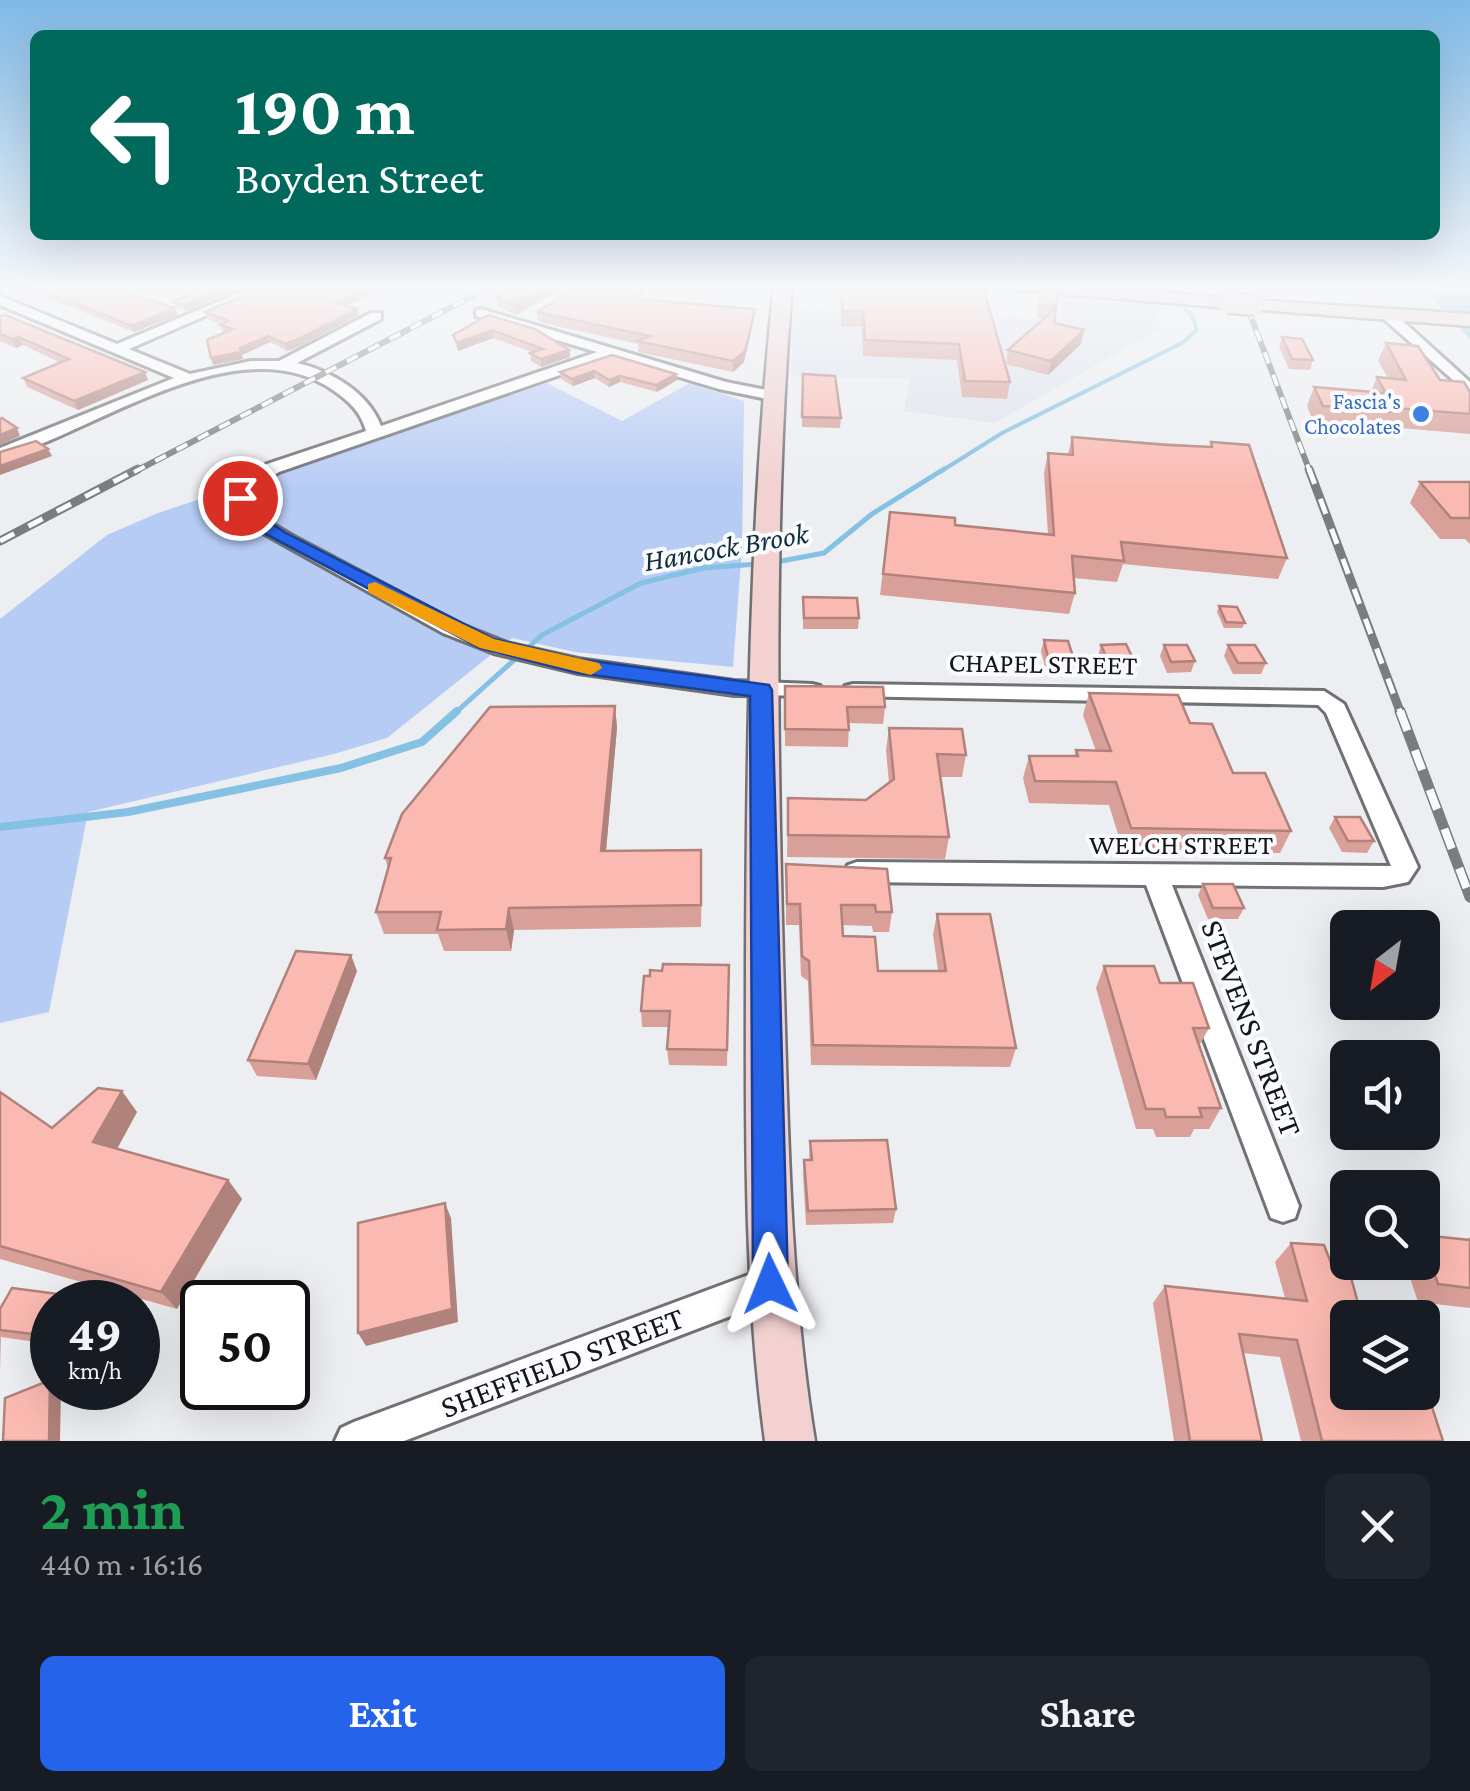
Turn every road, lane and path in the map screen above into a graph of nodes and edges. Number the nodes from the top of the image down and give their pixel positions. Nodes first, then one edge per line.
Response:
1 (129, 352) edge
2 (306, 352) edge
3 (612, 352) joint
4 (776, 352) edge
5 (1429, 352) edge
6 (282, 365) junction
7 (189, 379) junction
8 (1470, 390) edge
9 (772, 395) junction
10 (375, 434) junction
11 (0, 454) edge
12 (761, 690) junction
13 (1324, 698) joint
14 (839, 872) edge
15 (1155, 874) junction
16 (1283, 1206) dead end
17 (770, 1284) junction
18 (354, 1441) edge
19 (790, 1441) edge

1 - 7 street
2 - 6 street
3 - 9 street
3 - 10 street
4 - 9 main road
5 - 8 street
6 - 7 street
6 - 10 street
7 - 11 street
9 - 12 main road
10 - 12 street, CHAPEL STREET
12 - 13 street, CHAPEL STREET
12 - 17 main road
13 - 15 street, WELCH STREET
14 - 15 street, WELCH STREET
15 - 16 street, STEVENS STREET
17 - 18 street, SHEFFIELD STREET
17 - 19 main road

